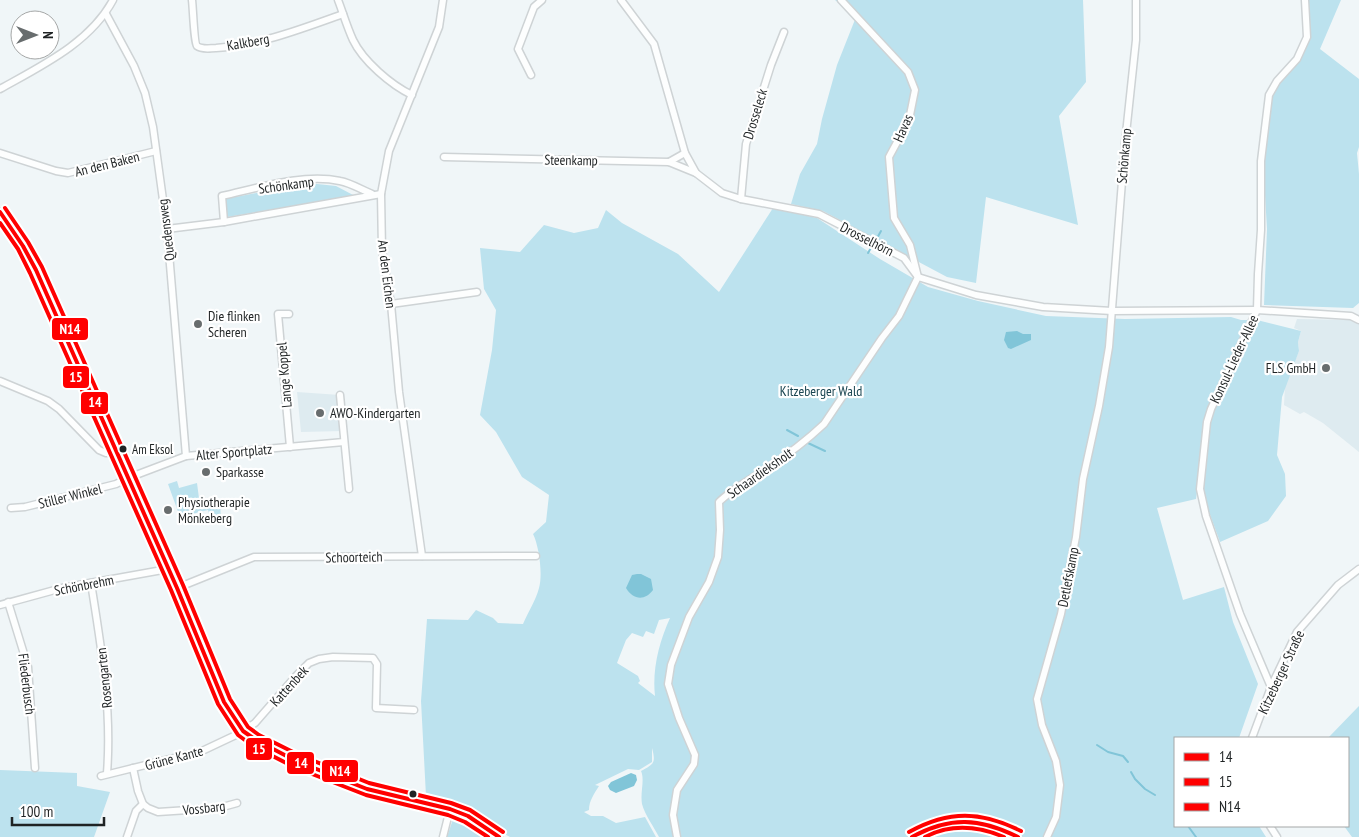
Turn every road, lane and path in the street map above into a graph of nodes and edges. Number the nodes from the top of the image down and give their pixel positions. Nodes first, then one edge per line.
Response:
1 (113, 0) edge
2 (192, 0) edge
3 (338, 0) edge
4 (443, 0) edge
5 (542, 0) edge
6 (622, 0) edge
7 (841, 0) edge
8 (1136, 0) edge
9 (1305, 0) edge
10 (106, 14) junction
11 (343, 14) junction
12 (784, 32) dead end
13 (531, 75) dead end
14 (0, 89) edge
15 (412, 95) junction
16 (156, 151) junction
17 (685, 152) junction
18 (0, 153) edge
19 (444, 157) dead end
20 (669, 162) junction
21 (696, 174) junction
22 (377, 194) junction
23 (741, 199) junction
24 (0, 212) edge
25 (224, 222) junction
26 (167, 229) junction
27 (918, 277) junction
28 (477, 292) dead end
29 (391, 304) junction
30 (1257, 310) junction
31 (1112, 311) junction
32 (289, 314) dead end
33 (1359, 320) edge
34 (0, 381) edge
35 (340, 395) dead end
36 (344, 442) junction
37 (290, 447) junction
38 (117, 451) junction
39 (186, 456) junction
40 (128, 478) junction
41 (349, 489) dead end
42 (11, 508) dead end
43 (422, 556) junction
44 (536, 556) dead end
45 (168, 569) junction
46 (1359, 569) edge
47 (91, 583) junction
48 (177, 588) junction
49 (8, 602) junction
50 (0, 605) edge
51 (1271, 687) junction
52 (414, 710) dead end
53 (243, 731) junction
54 (1252, 737) edge
55 (35, 768) dead end
56 (133, 768) junction
57 (104, 775) joint
58 (237, 803) dead end
59 (143, 804) junction
60 (450, 809) junction
61 (497, 836) edge
62 (127, 837) edge
63 (443, 837) edge
64 (677, 837) edge
65 (912, 837) edge
66 (1018, 837) edge
67 (1047, 837) edge

1 - 10 street
2 - 11 street, Kalkberg
3 - 11 street
4 - 15 street, An den Eichen
5 - 13 street
6 - 17 street, Drosselhörn
7 - 27 street, Havas
8 - 31 street, Schönkamp
9 - 30 street, Konsul-Lieder-Allee
10 - 14 street
10 - 16 street, Quedensweg
11 - 15 street
12 - 23 street, Drosseleck
15 - 22 street, An den Eichen
16 - 18 street, An den Baken
16 - 26 street, Quedensweg
17 - 20 street
17 - 21 street, Drosselhörn
19 - 20 street, Steenkamp
20 - 21 street, Steenkamp
21 - 23 street, Drosselhörn
22 - 25 street, Schönkamp
22 - 25 street, Schönkamp
22 - 29 street, An den Eichen
23 - 27 street, Drosselhörn
24 - 38 street
25 - 26 street, Schönkamp
26 - 39 street, Quedensweg
27 - 31 street
27 - 64 street, Schaardieksholt
28 - 29 street
29 - 43 street, An den Eichen
30 - 31 street
30 - 33 street
30 - 51 street, Konsul-Lieder-Allee
31 - 67 street, Detlefskamp
32 - 37 street, Lange Koppel
34 - 38 street
35 - 36 street
36 - 37 street, Alter Sportplatz
36 - 41 street
37 - 39 street, Alter Sportplatz
38 - 40 street
39 - 40 street, Alter Sportplatz
40 - 42 street, Stiller Winkel
40 - 45 street
43 - 44 street, Schoorteich
43 - 48 street, Schoorteich
45 - 47 street, Schönbrehm
45 - 48 street
46 - 51 street, Kitzeberger Straße
47 - 49 street, Schönbrehm
47 - 57 street, Rosengarten
48 - 53 street
49 - 50 street, Schönbrehm
49 - 55 street, Fliederbusch
51 - 54 street, Kitzeberger Straße
52 - 53 street, Kattenbek
53 - 56 street, Grüne Kante
53 - 60 street
56 - 57 street, Grüne Kante
56 - 59 street
58 - 59 street, Vossbarg
59 - 62 street
60 - 61 street
60 - 63 street
65 - 66 street

